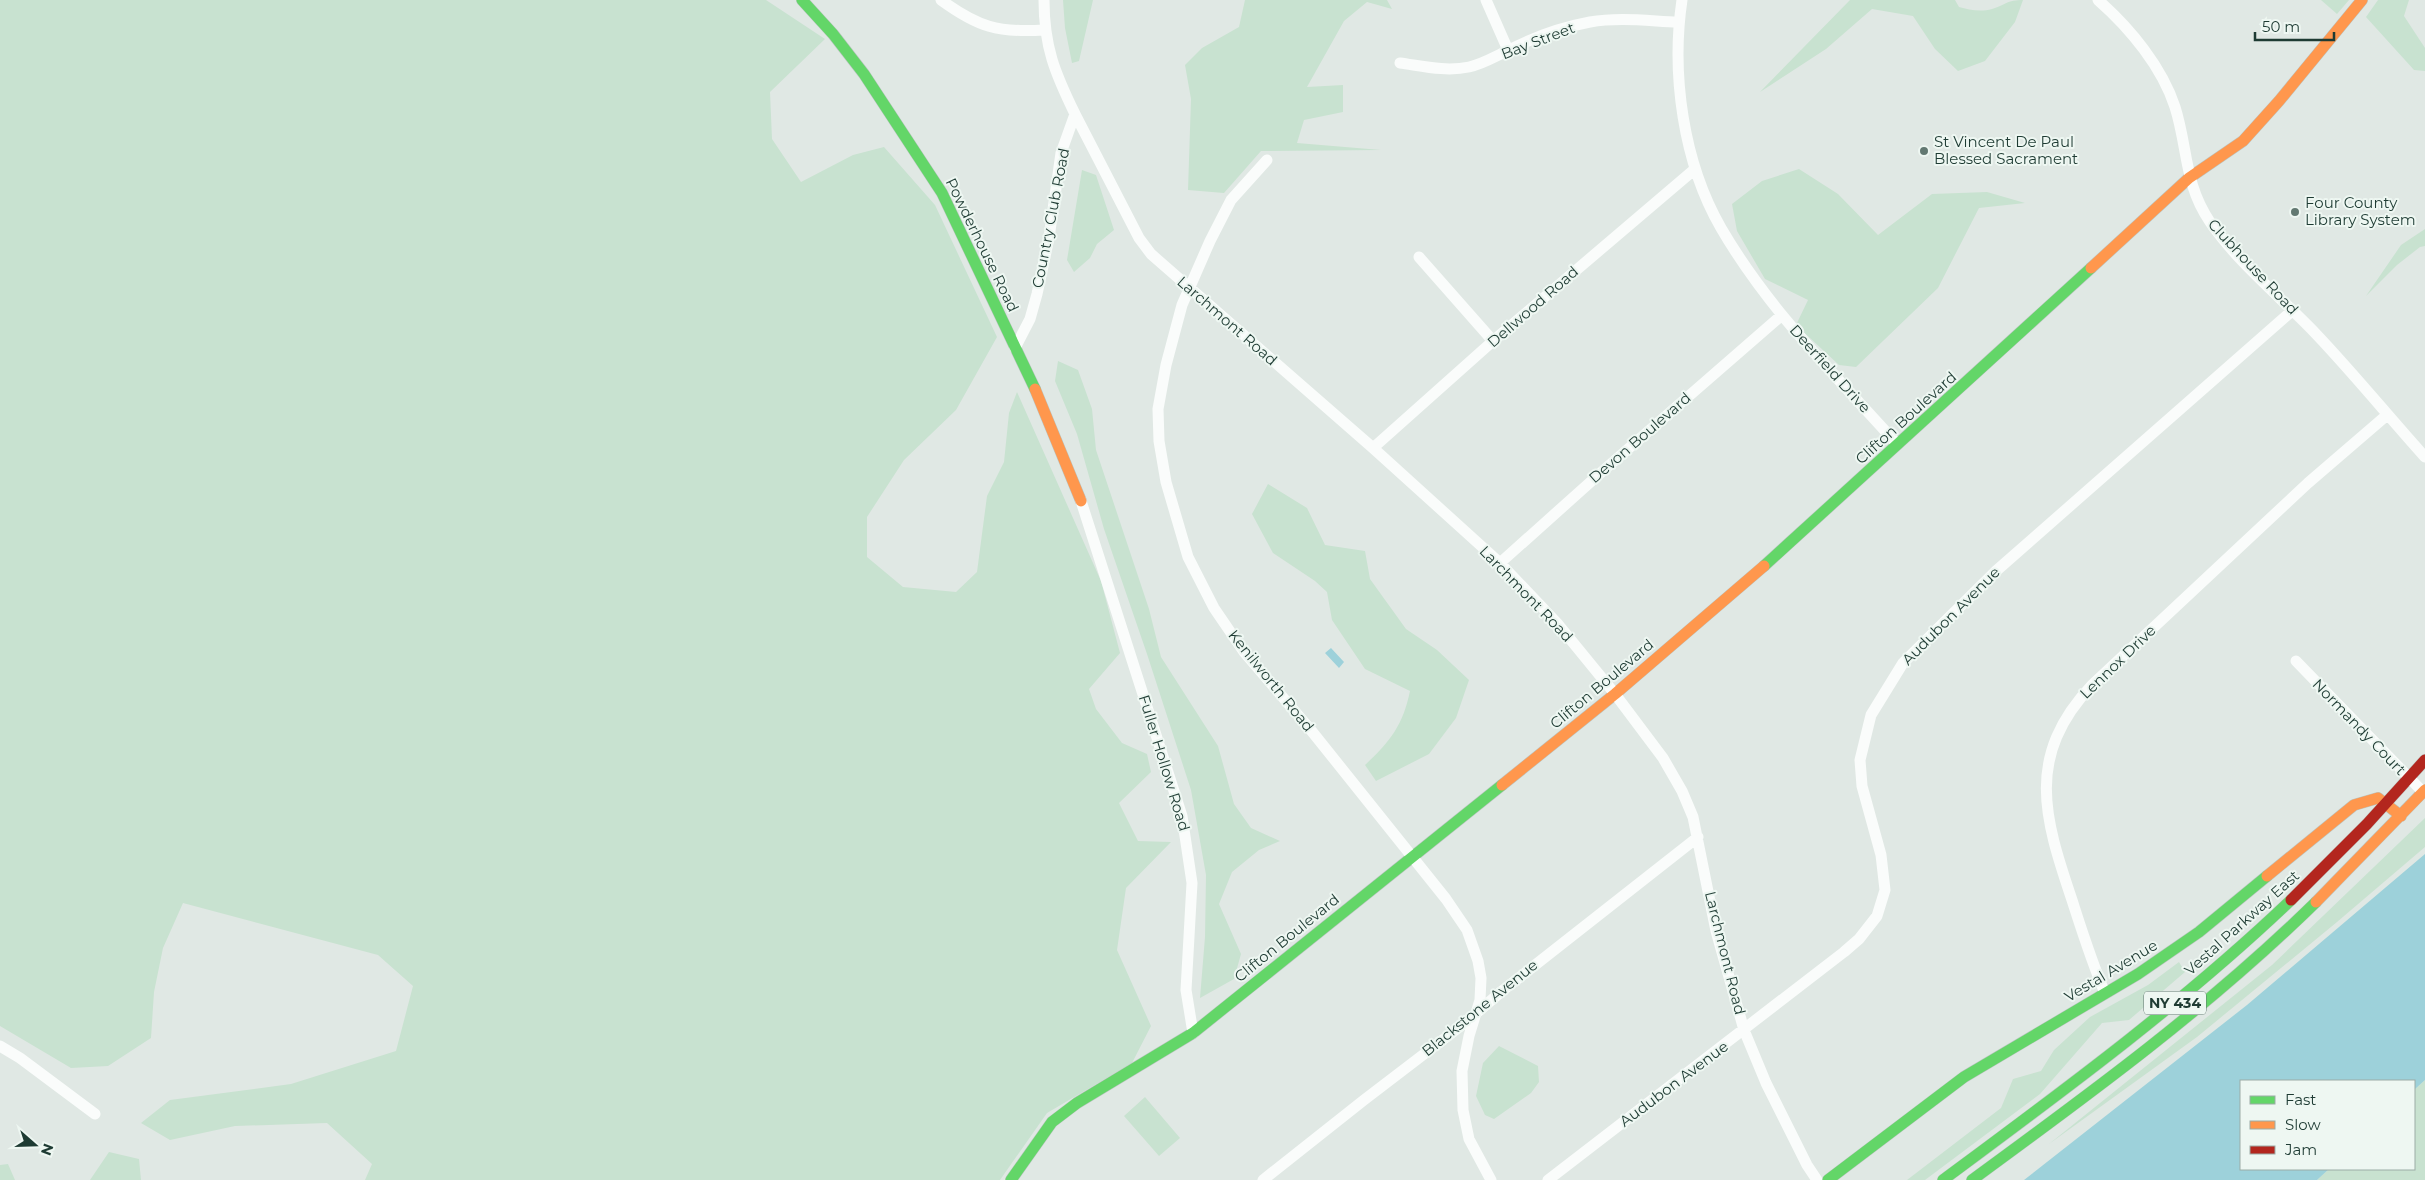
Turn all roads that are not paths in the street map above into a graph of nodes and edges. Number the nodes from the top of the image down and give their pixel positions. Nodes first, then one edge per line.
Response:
1 (802, 0) edge
2 (941, 0) edge
3 (1044, 0) edge
4 (1486, 0) edge
5 (1682, 0) edge
6 (2098, 0) edge
7 (2362, 0) edge
8 (1678, 22) junction
9 (1044, 30) junction
10 (1508, 50) junction
11 (1400, 63) dead end
12 (1075, 114) junction
13 (1267, 160) dead end
14 (1695, 168) junction
15 (2189, 178) junction
16 (1418, 257) dead end
17 (1189, 288) junction
18 (2293, 310) junction
19 (1782, 315) junction
20 (1493, 341) junction
21 (1016, 348) junction
22 (2387, 414) junction
23 (1898, 444) junction
24 (1373, 448) junction
25 (2425, 457) edge
26 (1081, 501) joint
27 (1500, 564) junction
28 (2296, 661) dead end
29 (1615, 694) junction
30 (2425, 760) edge
31 (2409, 778) junction
32 (2424, 791) edge
33 (2387, 803) junction
34 (2401, 816) junction
35 (1698, 837) junction
36 (1412, 857) junction
37 (2105, 993) junction
38 (1476, 1013) junction
39 (1744, 1030) junction
40 (1193, 1033) junction
41 (0, 1046) edge
42 (95, 1114) dead end
43 (1011, 1180) edge
44 (1263, 1180) edge
45 (1491, 1180) edge
46 (1548, 1180) edge
47 (1817, 1180) edge
48 (1828, 1180) edge
49 (1943, 1180) edge
50 (1972, 1180) edge

1 - 21 street, Powderhouse Road
2 - 9 street
3 - 9 street
4 - 10 street
5 - 8 street, Deerfield Drive
6 - 15 street, Clubhouse Road
7 - 15 street, Clifton Boulevard
8 - 10 street, Bay Street
8 - 14 street, Deerfield Drive
9 - 12 street
10 - 11 street, Bay Street
12 - 17 street, Larchmont Road
12 - 21 street, Country Club Road
13 - 17 street, Kenilworth Road
14 - 19 street, Deerfield Drive
14 - 20 street, Dellwood Road
15 - 18 street, Clubhouse Road
15 - 23 street, Clifton Boulevard
16 - 20 street
17 - 24 street, Larchmont Road
17 - 36 street, Kenilworth Road
18 - 22 street, Clubhouse Road
18 - 39 street, Audubon Avenue
19 - 23 street, Deerfield Drive
19 - 27 street, Devon Boulevard
20 - 24 street, Dellwood Road
21 - 26 street, Powderhouse Road
22 - 25 street, Clubhouse Road
22 - 37 street, Lennox Drive
23 - 29 street, Clifton Boulevard
24 - 27 street, Larchmont Road
26 - 40 street, Fuller Hollow Road
27 - 29 street, Larchmont Road
28 - 31 street, Normandy Court
29 - 35 street, Larchmont Road
29 - 36 street, Clifton Boulevard
30 - 31 street, Vestal Parkway East / NY 434
31 - 32 street, Normandy Court
31 - 33 street, Vestal Parkway East / NY 434
32 - 34 street, NY 434
33 - 34 street
33 - 37 street, Vestal Avenue
33 - 49 street, Vestal Parkway East / NY 434
34 - 50 street, NY 434
35 - 38 street, Blackstone Avenue
35 - 39 street, Larchmont Road
36 - 38 street, Kenilworth Road
36 - 40 street, Clifton Boulevard
37 - 48 street, Vestal Avenue
38 - 44 street, Blackstone Avenue
38 - 45 street, Kenilworth Road
39 - 46 street, Audubon Avenue
39 - 47 street, Larchmont Road
40 - 43 street, Clifton Boulevard
41 - 42 street

